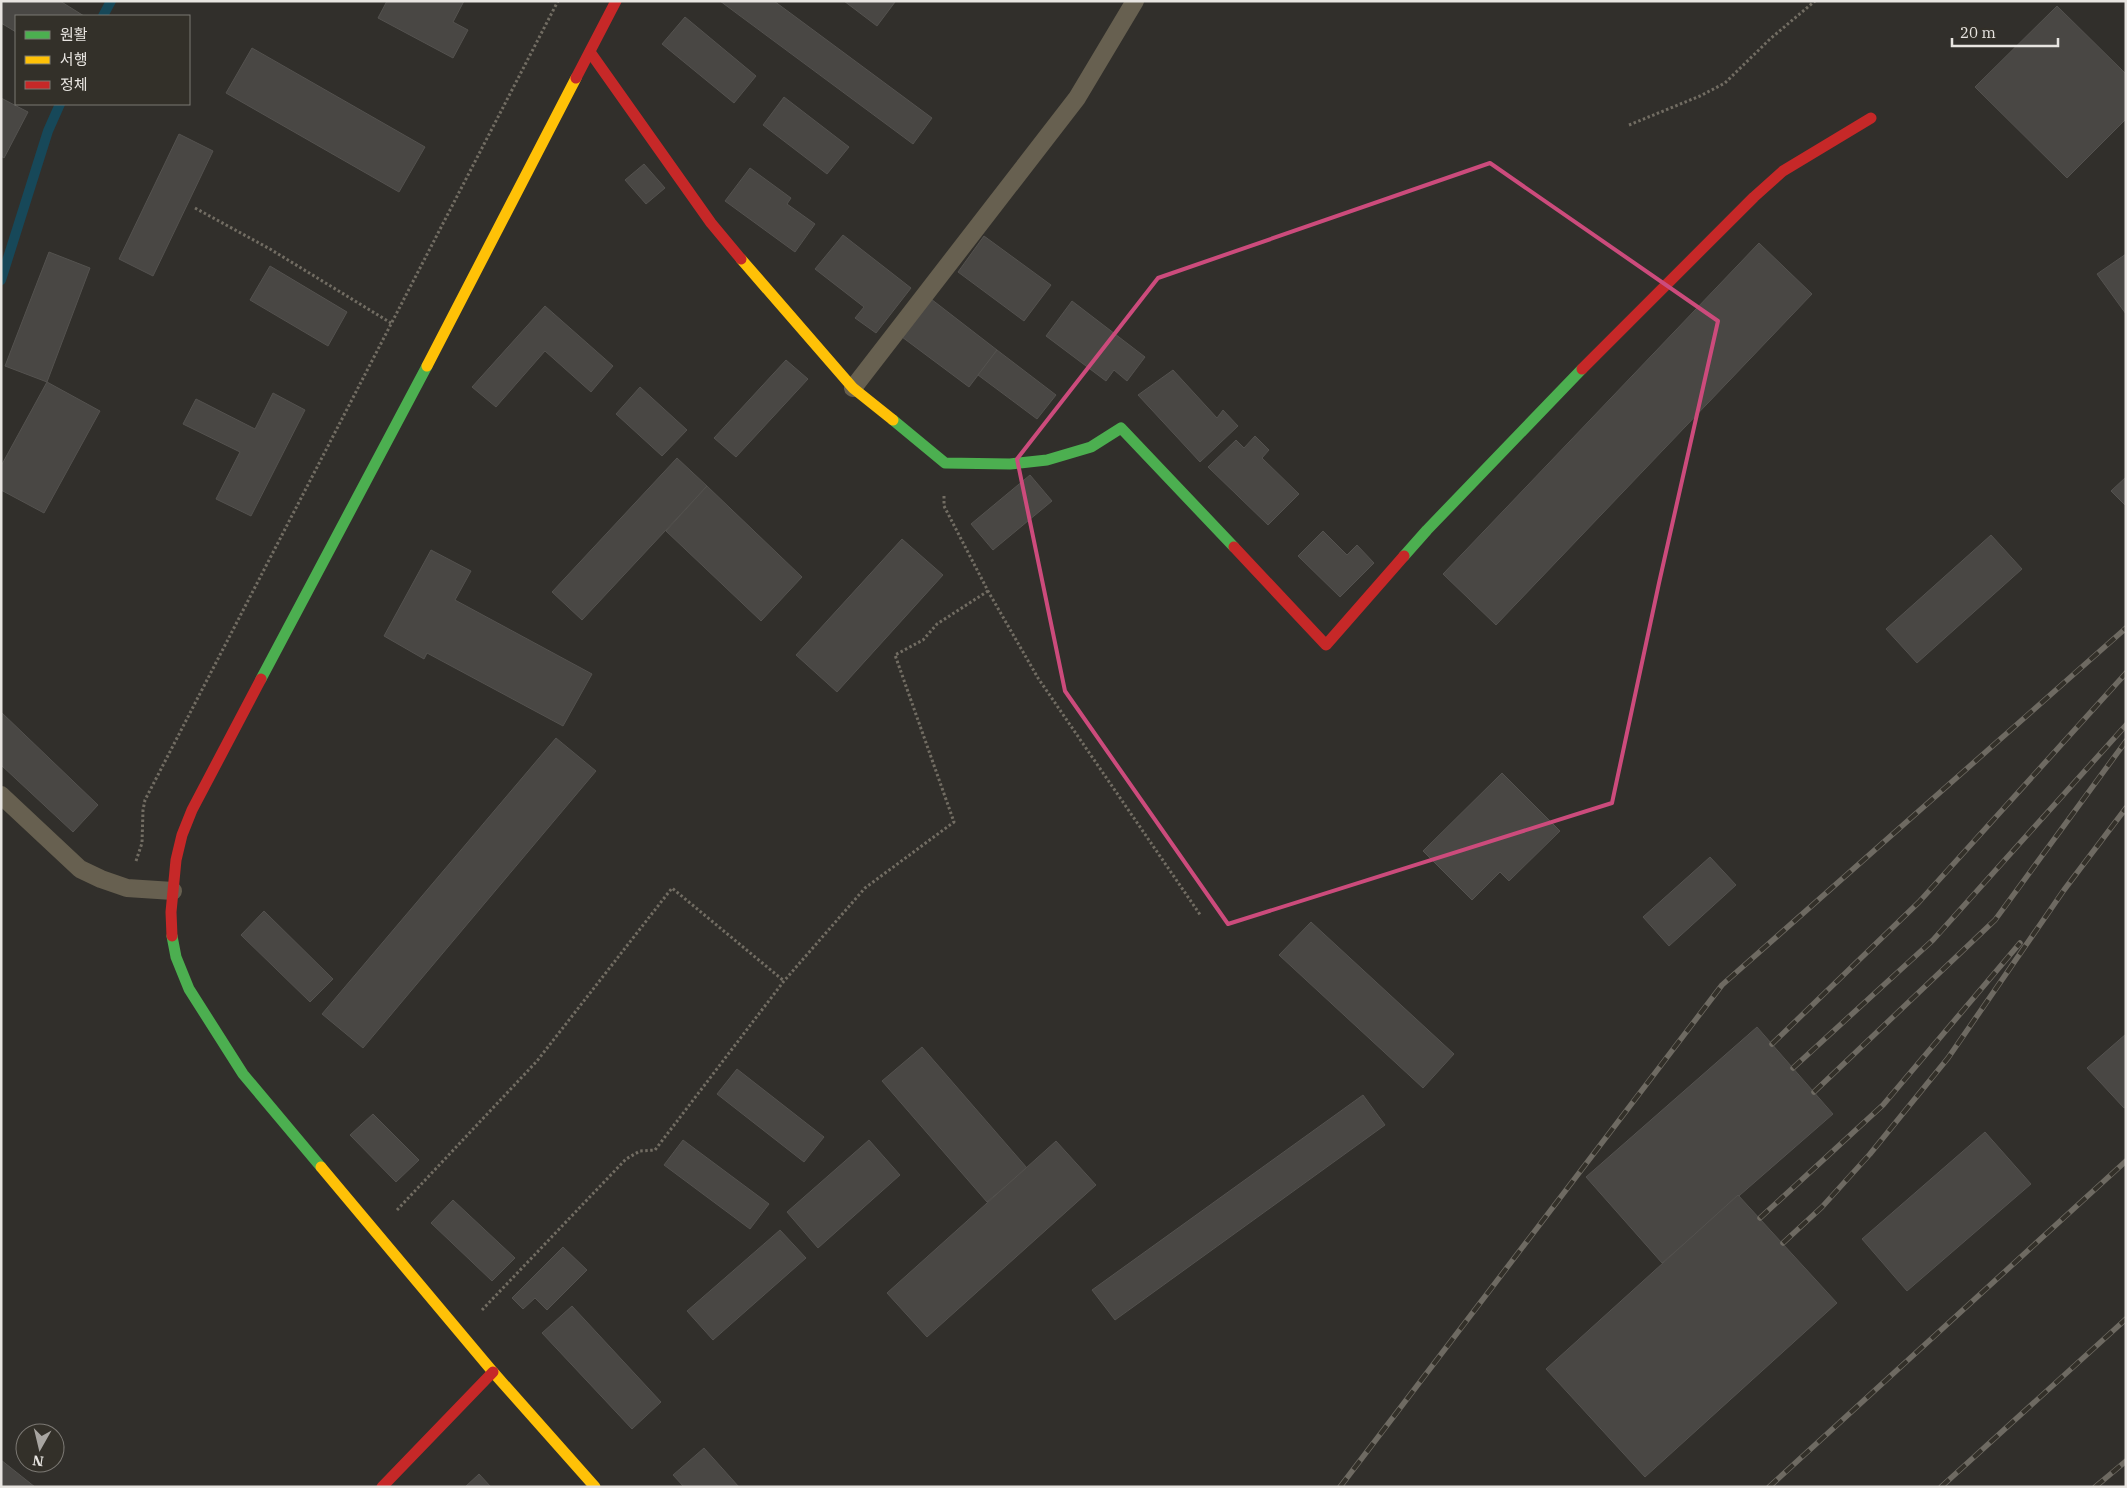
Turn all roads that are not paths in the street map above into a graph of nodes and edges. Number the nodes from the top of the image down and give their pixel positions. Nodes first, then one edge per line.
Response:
1 (616, 1) edge
2 (1135, 1) edge
3 (590, 52) junction
4 (1871, 118) dead end
5 (853, 388) junction
6 (1, 795) edge
7 (173, 891) junction
8 (493, 1372) junction
9 (382, 1487) edge
10 (596, 1487) edge

1 - 3 street
2 - 5 lane
3 - 5 street
3 - 7 street
4 - 5 street
6 - 7 lane
7 - 8 street
8 - 9 street
8 - 10 street

